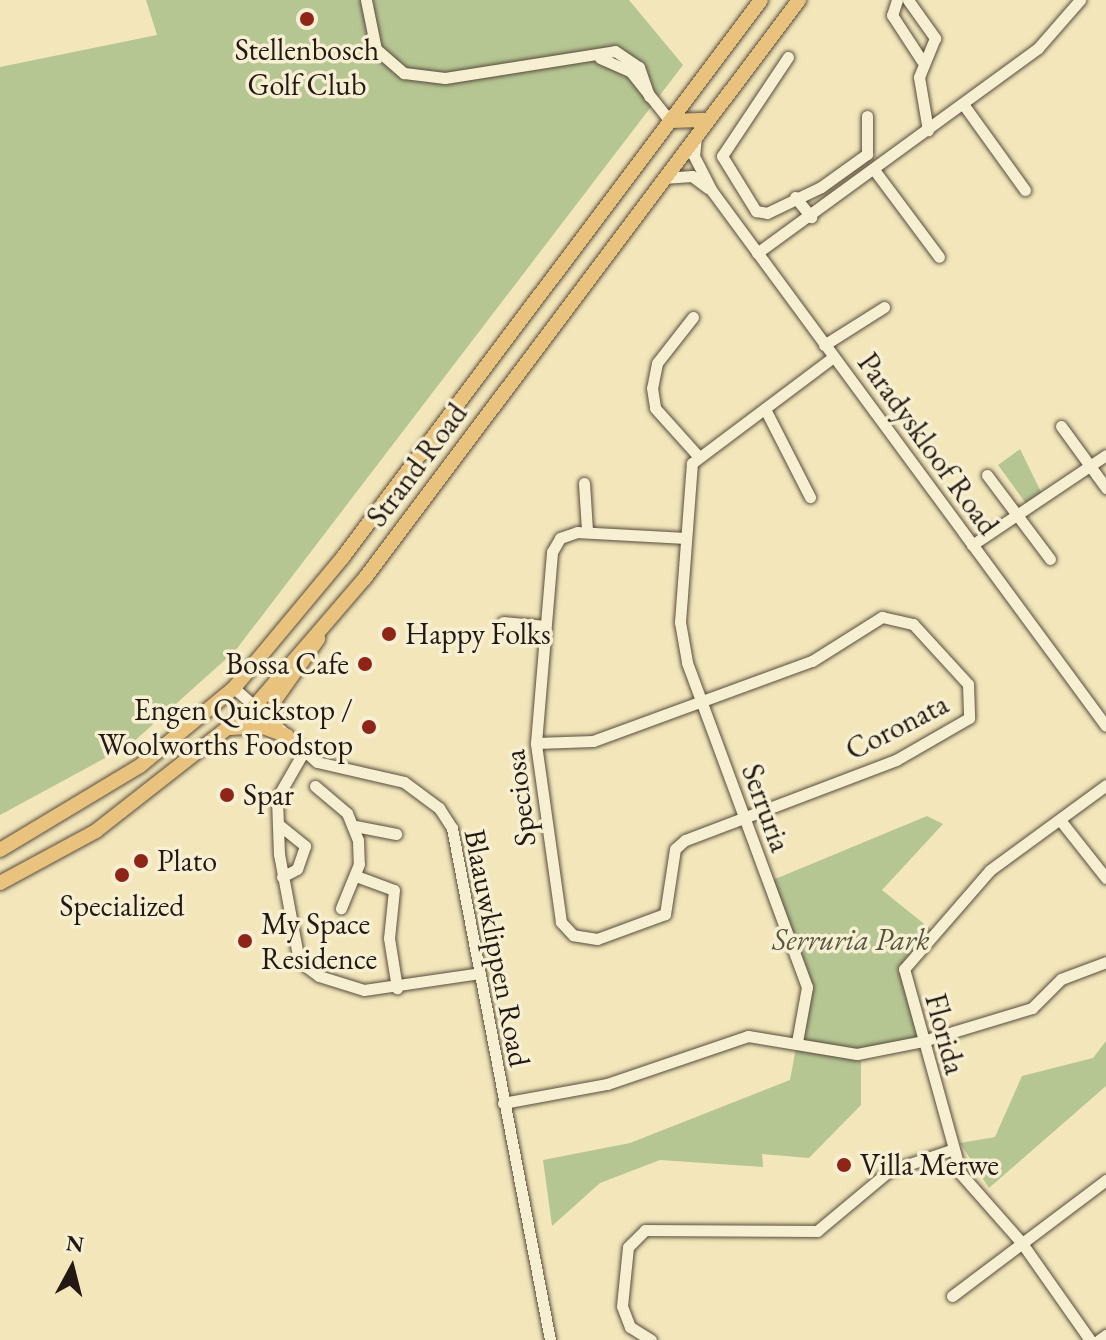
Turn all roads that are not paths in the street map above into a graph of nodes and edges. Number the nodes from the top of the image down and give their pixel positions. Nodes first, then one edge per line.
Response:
1 (366, 0) edge
2 (761, 0) edge
3 (799, 0) edge
4 (897, 0) edge
5 (908, 0) edge
6 (1080, 0) edge
7 (788, 57) dead end
8 (922, 61) junction
9 (963, 104) junction
10 (867, 116) dead end
11 (709, 120) junction
12 (670, 121) junction
13 (928, 130) junction
14 (696, 136) junction
15 (679, 158) junction
16 (875, 171) junction
17 (663, 178) junction
18 (1025, 190) dead end
19 (712, 191) junction
20 (795, 197) junction
21 (811, 217) junction
22 (757, 253) junction
23 (939, 257) dead end
24 (884, 307) dead end
25 (693, 317) dead end
26 (824, 345) junction
27 (833, 357) junction
28 (765, 409) junction
29 (1061, 426) dead end
30 (1106, 455) edge
31 (698, 456) junction
32 (1090, 466) junction
33 (987, 475) dead end
34 (584, 483) dead end
35 (1106, 488) edge
36 (810, 497) dead end
37 (1019, 517) junction
38 (587, 531) junction
39 (685, 538) junction
40 (972, 545) junction
41 (1050, 559) dead end
42 (503, 622) dead end
43 (545, 626) junction
44 (320, 631) junction
45 (234, 688) junction
46 (701, 701) junction
47 (254, 707) junction
48 (1106, 726) edge
49 (231, 728) junction
50 (282, 731) junction
51 (536, 743) junction
52 (304, 751) junction
53 (1106, 785) edge
54 (315, 786) dead end
55 (745, 819) junction
56 (1060, 820) junction
57 (278, 824) junction
58 (355, 826) junction
59 (396, 834) dead end
60 (0, 850) edge
61 (356, 876) junction
62 (282, 877) junction
63 (1106, 878) edge
64 (0, 883) edge
65 (341, 908) dead end
66 (1106, 962) edge
67 (480, 973) junction
68 (397, 988) junction
69 (923, 1041) junction
70 (797, 1042) junction
71 (503, 1103) junction
72 (951, 1150) junction
73 (1106, 1180) edge
74 (1021, 1242) junction
75 (952, 1296) dead end
76 (1106, 1335) edge
77 (550, 1340) edge
78 (651, 1340) edge
79 (1090, 1340) edge
80 (1099, 1340) edge

1 - 12 street
2 - 12 main road, Strand Road
3 - 11 main road, Strand Road
4 - 8 street
5 - 8 street
6 - 9 street
7 - 20 street
8 - 13 street
9 - 13 street
9 - 18 street
10 - 20 street
11 - 12 main road
11 - 14 main road, Strand Road
12 - 15 main road
12 - 45 main road, Strand Road
13 - 16 street
14 - 15 main road, Strand Road
14 - 19 street, Paradyskloof Road
15 - 17 main road, Strand Road
16 - 21 street
16 - 23 street
17 - 19 street
17 - 44 main road, Strand Road
19 - 22 street, Paradyskloof Road
20 - 21 street
21 - 22 street
22 - 26 street, Paradyskloof Road
24 - 26 street
25 - 31 street
26 - 27 street, Paradyskloof Road
27 - 28 street
27 - 40 street, Paradyskloof Road
28 - 31 street
28 - 36 street
29 - 32 street
30 - 32 street
31 - 39 street, Serruria
32 - 35 street
32 - 37 street
33 - 37 street
34 - 38 street
37 - 40 street
37 - 41 street
38 - 39 street
38 - 43 street, Speciosa
39 - 46 street, Serruria
40 - 48 street, Paradyskloof Road
42 - 43 street
43 - 51 street, Speciosa
44 - 47 main road, Strand Road
44 - 50 main road
45 - 47 street, Blaauwklippen Road
45 - 60 main road, Strand Road
46 - 51 street, Coronata
46 - 55 street, Serruria
46 - 55 street, Coronata
47 - 49 main road, Strand Road
47 - 50 street, Blaauwklippen Road
49 - 50 main road
49 - 64 main road, Strand Road
50 - 52 street, Blaauwklippen Road
51 - 55 street, Speciosa
52 - 57 street
52 - 67 street, Blaauwklippen Road
53 - 56 street, Florida
54 - 58 street
55 - 70 street, Serruria
56 - 63 street
56 - 69 street, Florida
57 - 62 street
57 - 62 street
58 - 59 street
58 - 61 street
61 - 65 street
61 - 68 street
62 - 68 street
66 - 69 street
67 - 68 street
67 - 71 street, Blaauwklippen Road
69 - 70 street
69 - 72 street, Florida
70 - 71 street
71 - 77 street, Blaauwklippen Road
72 - 74 street, Florida
72 - 78 street
73 - 74 street
74 - 75 street
74 - 79 street, Florida
76 - 80 street

